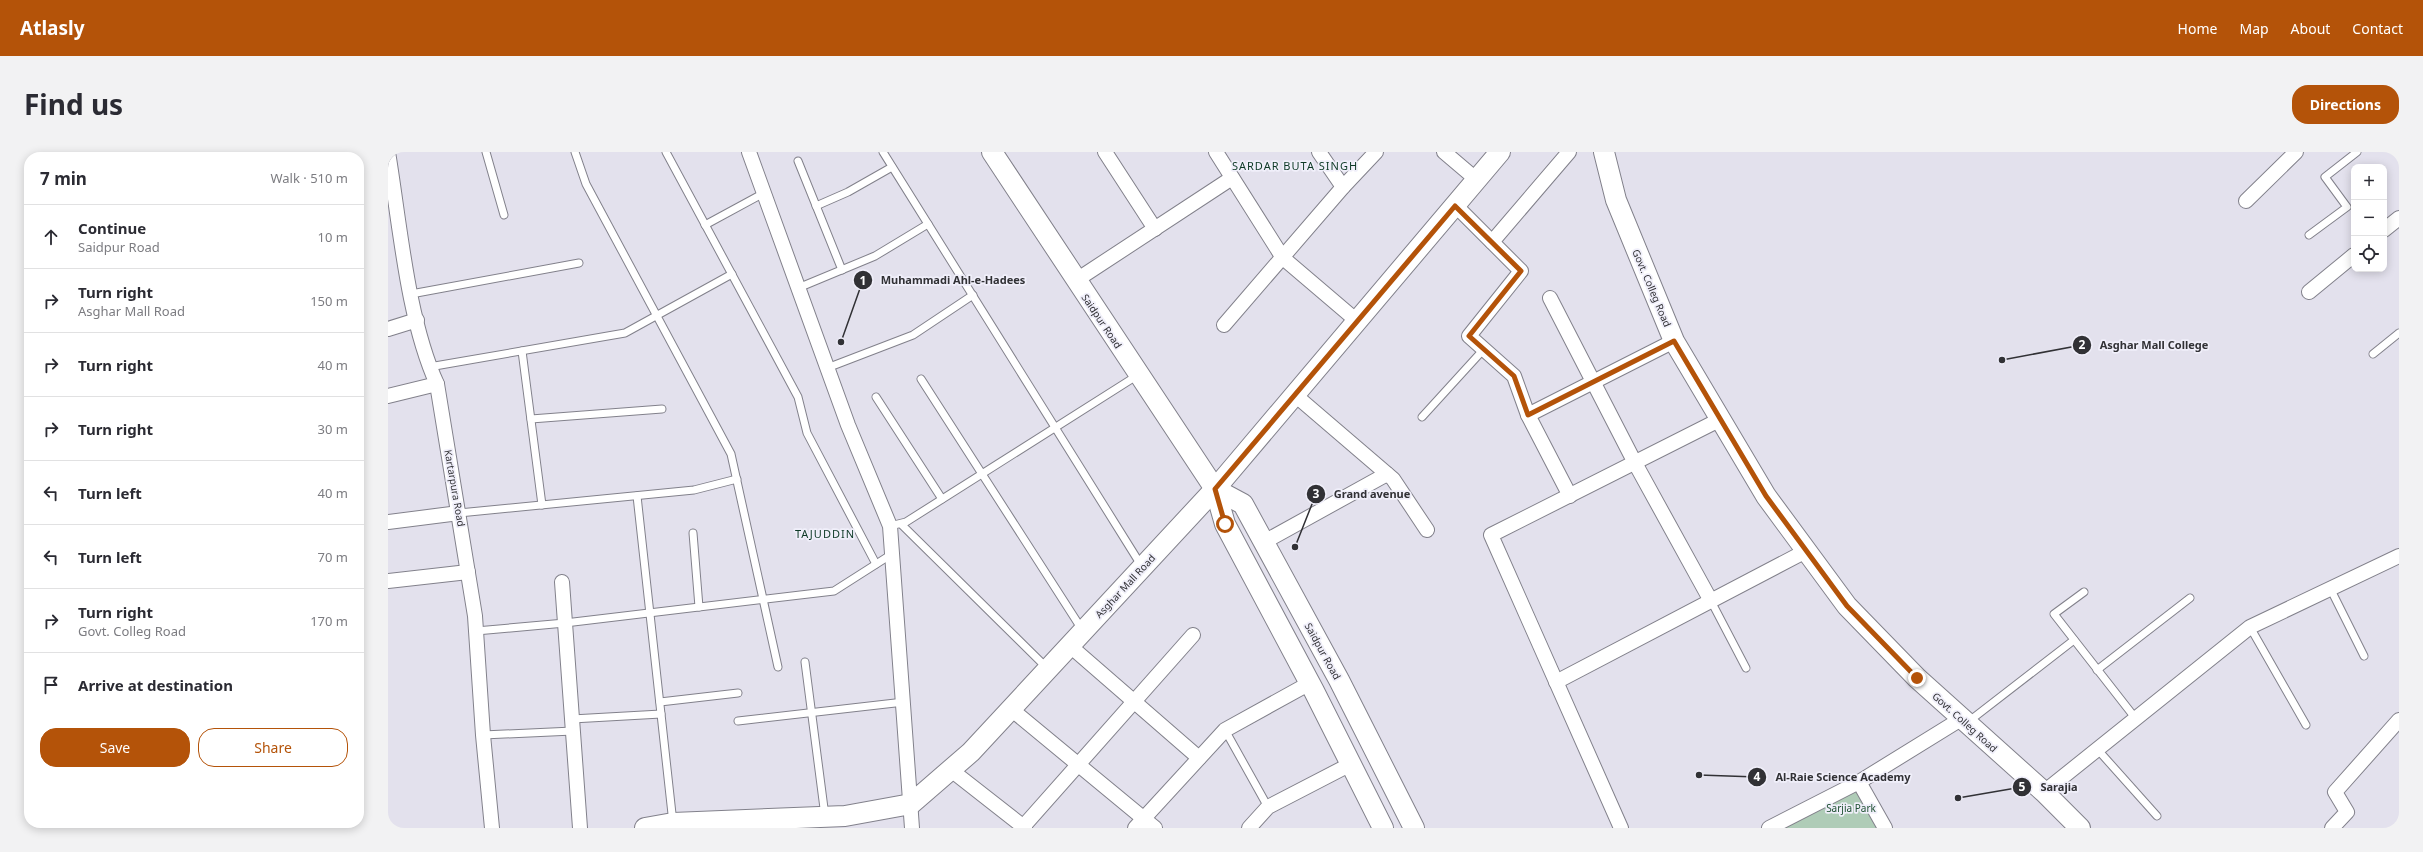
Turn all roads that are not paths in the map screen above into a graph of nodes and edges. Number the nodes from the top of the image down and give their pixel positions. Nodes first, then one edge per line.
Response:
1 (388, 152) edge
2 (486, 152) edge
3 (575, 152) edge
4 (666, 152) edge
5 (883, 152) edge
6 (992, 152) edge
7 (1216, 152) edge
8 (1319, 152) edge
9 (1376, 152) edge
10 (1444, 152) edge
11 (1500, 152) edge
12 (1569, 152) edge
13 (1604, 152) edge
14 (2296, 152) edge
15 (2357, 152) edge
16 (1107, 153) edge
17 (753, 154) edge
18 (798, 161) dead end
19 (892, 167) junction
20 (1232, 178) junction
21 (1477, 180) junction
22 (1343, 187) junction
23 (764, 193) junction
24 (2246, 201) dead end
25 (816, 206) junction
26 (1455, 206) junction
27 (504, 215) dead end
28 (2399, 218) edge
29 (928, 224) junction
30 (705, 225) junction
31 (2387, 228) edge
32 (1154, 229) junction
33 (2310, 235) dead end
34 (1492, 242) junction
35 (1283, 258) junction
36 (2351, 258) edge
37 (579, 263) dead end
38 (842, 270) junction
39 (732, 274) junction
40 (1075, 281) junction
41 (798, 288) junction
42 (2310, 292) dead end
43 (411, 294) junction
44 (972, 295) junction
45 (1550, 298) dead end
46 (657, 316) junction
47 (417, 320) junction
48 (1357, 321) junction
49 (1224, 325) dead end
50 (388, 329) edge
51 (2399, 333) edge
52 (1674, 341) junction
53 (1484, 349) junction
54 (522, 351) junction
55 (2373, 354) dead end
56 (429, 367) junction
57 (827, 368) junction
58 (1138, 375) junction
59 (921, 379) dead end
60 (1593, 382) junction
61 (437, 384) junction
62 (1295, 395) junction
63 (388, 396) edge
64 (876, 398) dead end
65 (662, 409) dead end
66 (1528, 415) junction
67 (1422, 417) dead end
68 (531, 419) junction
69 (1721, 419) junction
70 (1055, 428) junction
71 (1635, 463) junction
72 (982, 474) junction
73 (1387, 474) junction
74 (737, 479) junction
75 (1215, 489) junction
76 (637, 496) junction
77 (1570, 496) junction
78 (942, 499) junction
79 (542, 505) junction
80 (460, 513) junction
81 (388, 522) edge
82 (895, 525) junction
83 (1427, 530) dead end
84 (693, 533) dead end
85 (1264, 542) junction
86 (1806, 551) junction
87 (892, 554) junction
88 (2399, 556) edge
89 (876, 564) junction
90 (1142, 567) junction
91 (468, 572) junction
92 (388, 581) edge
93 (562, 582) dead end
94 (2330, 588) junction
95 (2084, 592) dead end
96 (2190, 598) dead end
97 (764, 599) junction
98 (1711, 601) junction
99 (699, 607) junction
100 (650, 613) junction
101 (565, 623) junction
102 (2250, 627) junction
103 (476, 631) junction
104 (1083, 631) junction
105 (1193, 635) dead end
106 (2074, 640) junction
107 (1069, 645) junction
108 (2364, 656) dead end
109 (805, 662) dead end
110 (778, 667) dead end
111 (1048, 668) junction
112 (1746, 668) dead end
113 (2097, 670) junction
114 (1556, 682) junction
115 (1310, 683) junction
116 (738, 693) dead end
117 (660, 702) junction
118 (904, 702) junction
119 (1134, 702) junction
120 (1011, 709) junction
121 (811, 713) junction
122 (661, 714) junction
123 (2136, 720) junction
124 (2399, 720) edge
125 (738, 721) dead end
126 (1964, 721) junction
127 (572, 725) junction
128 (2306, 725) dead end
129 (1224, 730) junction
130 (482, 735) junction
131 (2098, 750) junction
132 (1198, 758) junction
133 (1078, 764) junction
134 (1351, 764) junction
135 (951, 770) junction
136 (1859, 782) junction
137 (2044, 792) junction
138 (911, 804) junction
139 (1268, 807) junction
140 (2157, 816) dead end
141 (825, 817) junction
142 (673, 823) junction
143 (785, 823) edge
144 (1139, 823) edge
145 (1023, 827) edge
146 (492, 828) edge
147 (580, 828) edge
148 (645, 828) edge
149 (912, 828) edge
150 (1155, 828) edge
151 (1249, 828) edge
152 (1383, 828) edge
153 (1414, 828) edge
154 (1621, 828) edge
155 (1770, 828) edge
156 (1885, 828) edge
157 (2080, 828) edge
158 (2332, 828) edge

1 - 43 street, Kartarpura Road
2 - 27 lane
3 - 46 lane
4 - 30 lane
5 - 19 lane
6 - 40 main road, Saidpur Road
7 - 20 street
8 - 22 street
9 - 22 street
10 - 21 street
11 - 21 main road, Asghar Mall Road
12 - 34 street
13 - 52 main road, Govt. Colleg Road
14 - 24 street
15 - 33 lane
16 - 32 street
17 - 23 street
18 - 25 lane
19 - 25 lane
19 - 29 lane
20 - 32 street
20 - 35 street
21 - 26 main road, Asghar Mall Road
22 - 35 street
23 - 30 lane
23 - 41 street
25 - 38 lane
26 - 34 street
26 - 48 main road, Asghar Mall Road
28 - 31 street
29 - 38 lane
29 - 44 lane
30 - 39 lane
32 - 40 street
34 - 53 street
35 - 48 street
35 - 49 street
36 - 42 street
37 - 43 lane
38 - 41 lane
39 - 46 lane
39 - 89 lane
40 - 58 main road, Saidpur Road
41 - 57 street
43 - 47 street, Kartarpura Road
44 - 57 lane
44 - 70 lane
45 - 60 street
46 - 54 lane
46 - 74 lane
47 - 50 street
47 - 56 street, Kartarpura Road
48 - 62 main road, Asghar Mall Road
51 - 55 lane
52 - 60 street
52 - 69 main road, Govt. Colleg Road
53 - 66 street
53 - 67 lane
54 - 56 lane
54 - 68 lane
56 - 61 street, Kartarpura Road
57 - 82 street
58 - 70 lane
58 - 75 main road, Saidpur Road
59 - 72 lane
60 - 66 street
60 - 71 street
61 - 63 street
61 - 80 street, Kartarpura Road
62 - 73 street
62 - 75 main road, Asghar Mall Road
64 - 78 lane
65 - 68 lane
66 - 77 street
68 - 79 lane
69 - 71 street
69 - 86 main road, Govt. Colleg Road
70 - 72 lane
70 - 90 lane
71 - 77 street
71 - 98 street
72 - 78 lane
72 - 104 lane
73 - 83 street
73 - 85 street
74 - 76 lane
74 - 97 lane
75 - 85 main road, Saidpur Road
75 - 90 main road, Asghar Mall Road
75 - 115 main road, Saidpur Road
76 - 79 lane
76 - 100 lane
77 - 114 street
78 - 82 lane
79 - 80 lane
80 - 81 street
80 - 91 street, Kartarpura Road
82 - 87 street
82 - 111 lane
84 - 99 lane
85 - 153 main road, Saidpur Road
86 - 98 street
86 - 126 main road, Govt. Colleg Road
87 - 89 lane
87 - 118 street
88 - 94 street
89 - 97 lane
90 - 104 main road, Asghar Mall Road
91 - 92 street
91 - 103 street, Kartarpura Road
93 - 101 street
94 - 102 street
94 - 108 lane
95 - 106 lane
96 - 113 lane
97 - 99 lane
97 - 110 lane
98 - 112 lane
98 - 114 street
99 - 100 lane
100 - 101 lane
100 - 117 lane
101 - 103 lane
101 - 127 street
102 - 123 street
102 - 128 lane
103 - 130 street, Kartarpura Road
104 - 107 main road, Asghar Mall Road
105 - 119 street
106 - 113 lane
106 - 126 lane
107 - 111 main road, Asghar Mall Road
107 - 119 street
109 - 121 lane
111 - 120 main road, Asghar Mall Road
113 - 123 lane
114 - 154 street
115 - 129 street
115 - 134 main road, Saidpur Road
116 - 117 lane
117 - 122 lane
118 - 121 lane
118 - 138 street
119 - 132 street
119 - 133 street
120 - 133 street
120 - 135 main road, Asghar Mall Road
121 - 125 lane
121 - 141 lane
122 - 127 lane
122 - 142 lane
123 - 131 street
124 - 158 street
126 - 136 street
126 - 137 main road, Govt. Colleg Road
127 - 130 lane
127 - 147 street
129 - 132 street
129 - 139 lane
130 - 146 street, Kartarpura Road
131 - 137 street
131 - 140 lane
132 - 144 street
133 - 144 street
133 - 145 street
134 - 139 street
134 - 152 main road, Saidpur Road
135 - 138 main road, Asghar Mall Road
135 - 145 street
136 - 155 street
136 - 156 street
137 - 157 main road, Govt. Colleg Road
138 - 141 main road
138 - 149 street
139 - 151 street
141 - 143 main road
142 - 143 main road
142 - 148 main road
144 - 150 street

